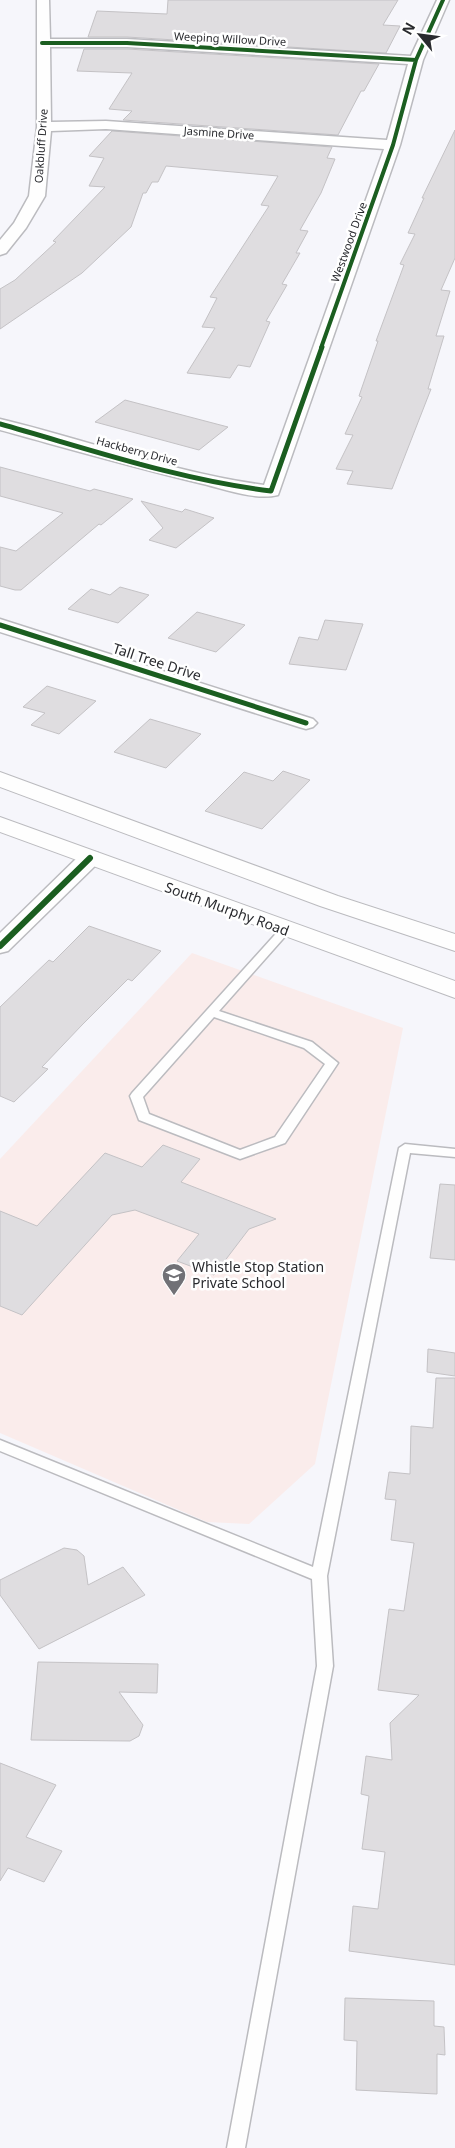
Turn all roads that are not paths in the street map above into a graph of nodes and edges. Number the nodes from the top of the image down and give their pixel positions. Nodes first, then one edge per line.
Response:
1 (43, 0) edge
2 (443, 0) edge
3 (42, 43) junction
4 (416, 60) junction
5 (44, 126) junction
6 (393, 145) junction
7 (0, 250) edge
8 (0, 424) edge
9 (271, 491) joint
10 (0, 625) edge
11 (306, 723) dead end
12 (0, 779) edge
13 (0, 824) edge
14 (90, 858) junction
15 (285, 930) junction
16 (455, 943) edge
17 (0, 946) edge
18 (455, 990) edge
19 (211, 1012) junction
20 (455, 1152) edge
21 (0, 1444) edge
22 (319, 1576) junction
23 (236, 2148) edge

1 - 3 street, Oakbluff Drive
2 - 4 street, Westwood Drive
3 - 4 street, Weeping Willow Drive
3 - 5 street, Oakbluff Drive
4 - 6 street, Westwood Drive
5 - 6 street, Jasmine Drive
5 - 7 street, Oakbluff Drive
6 - 9 street, Westwood Drive
8 - 9 street, Hackberry Drive
10 - 11 street, Tall Tree Drive
12 - 16 main road
13 - 14 main road, South Murphy Road
14 - 15 main road, South Murphy Road
14 - 17 street
15 - 18 main road, South Murphy Road
15 - 19 lane
19 - 19 lane
20 - 22 lane
21 - 22 lane
22 - 23 lane

